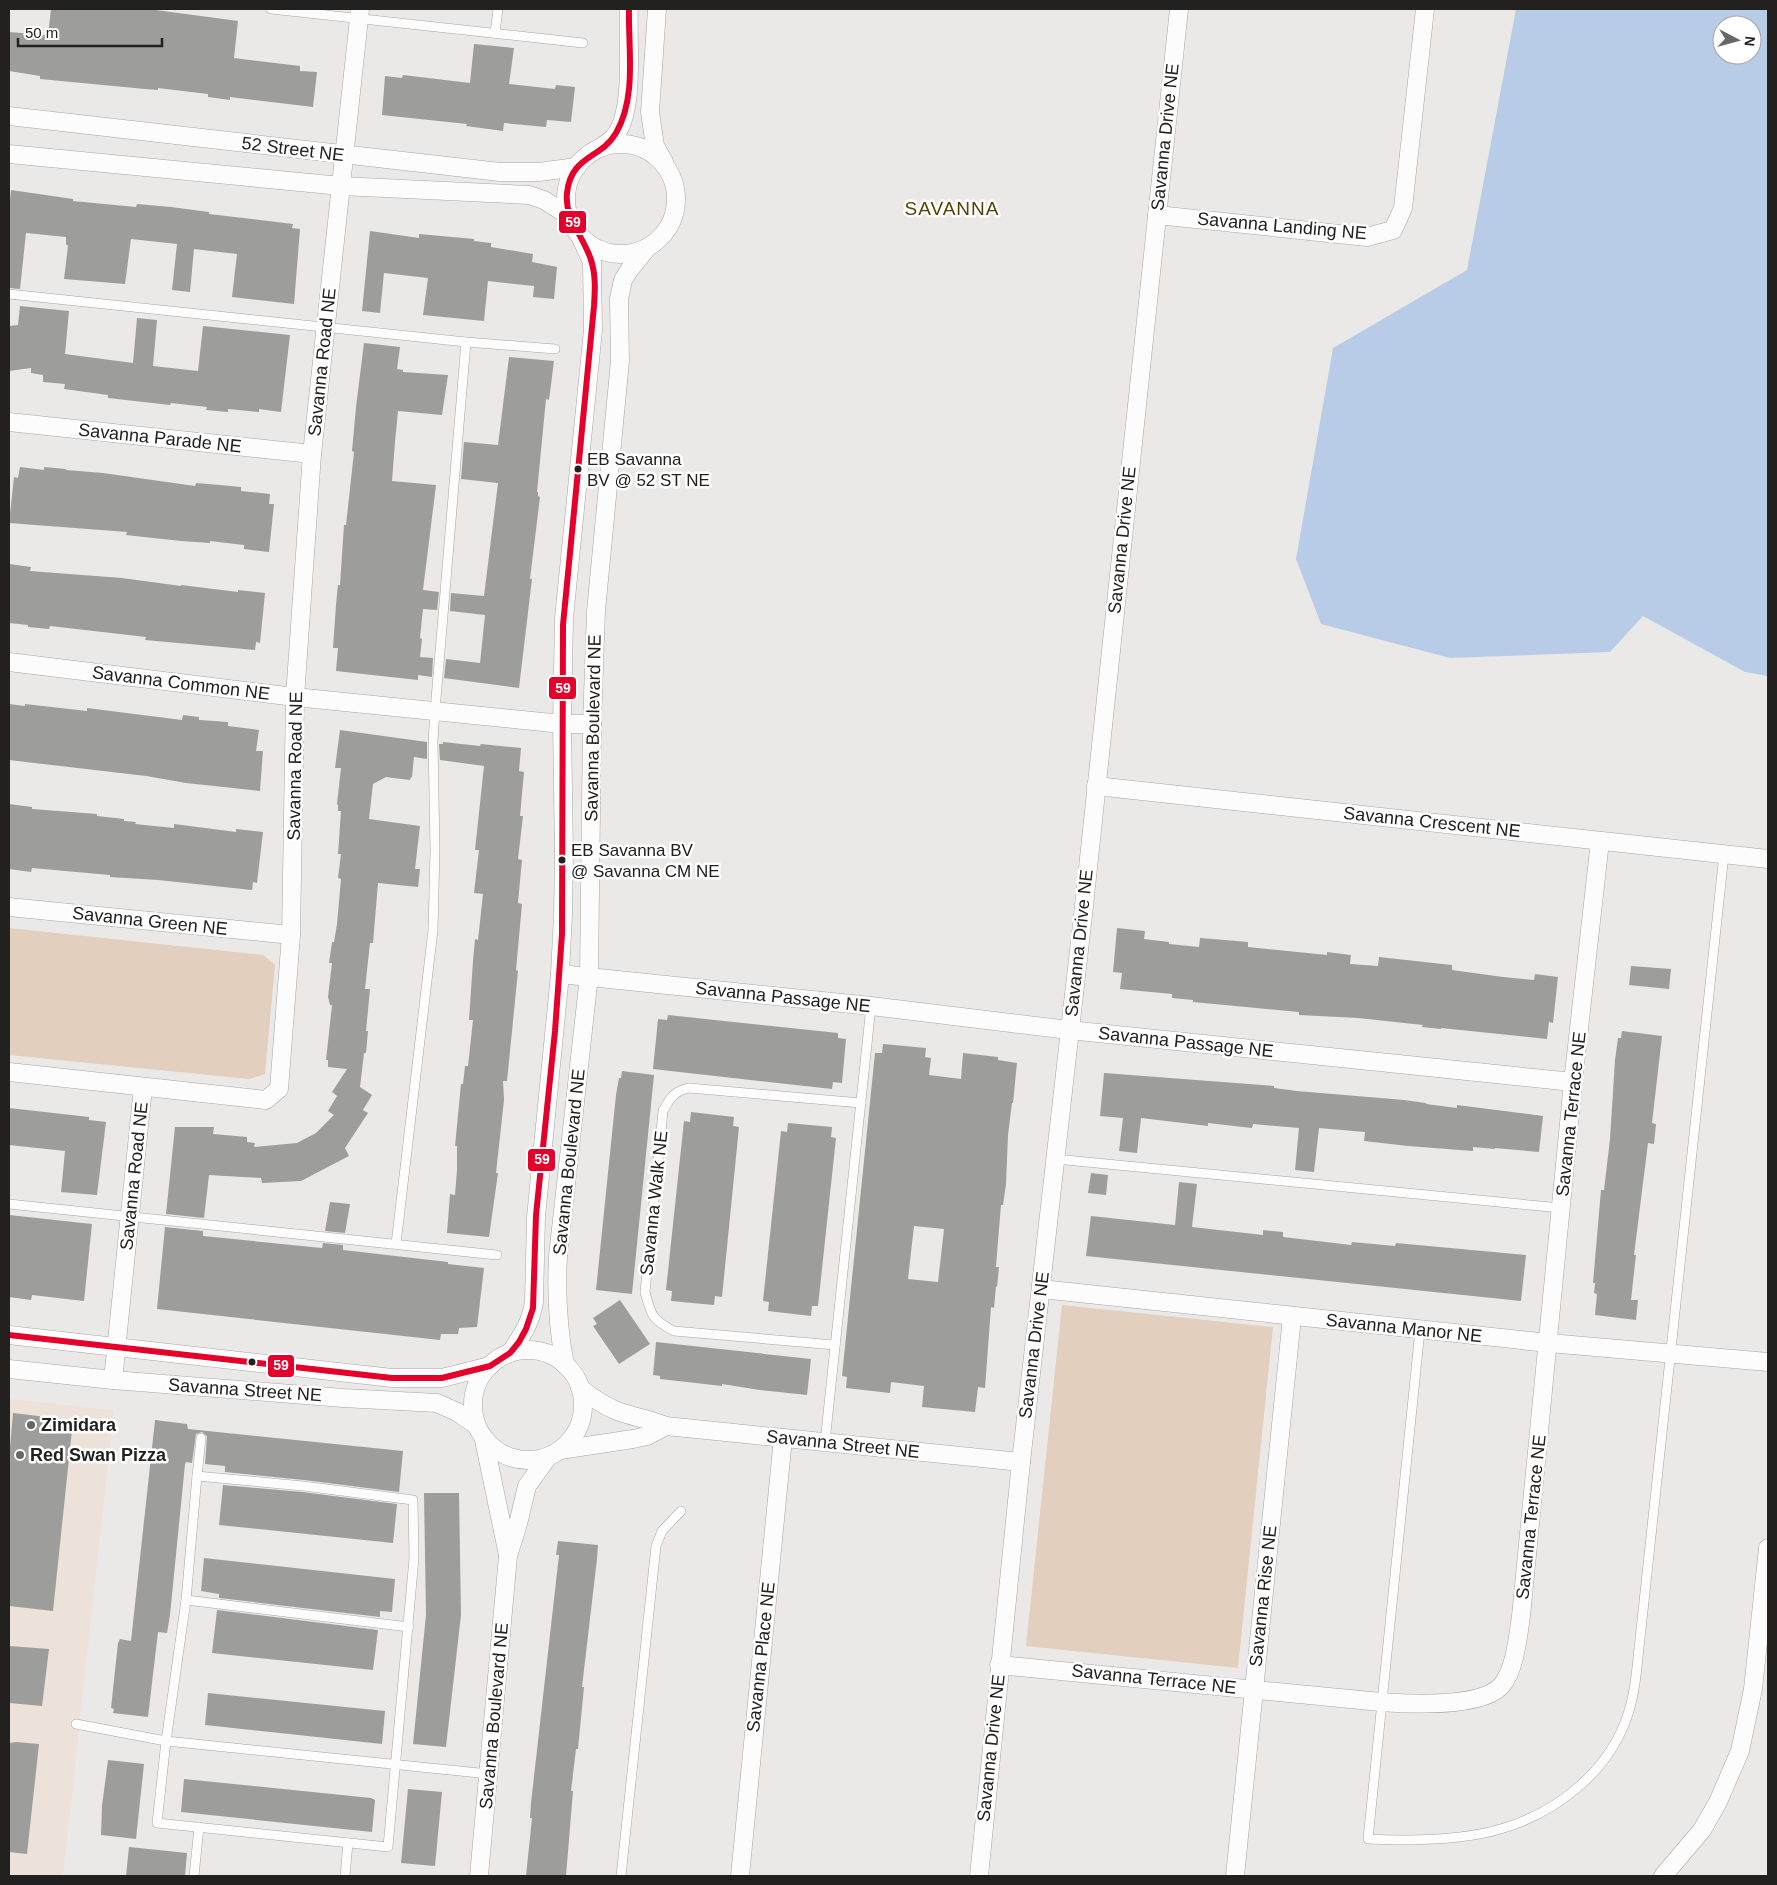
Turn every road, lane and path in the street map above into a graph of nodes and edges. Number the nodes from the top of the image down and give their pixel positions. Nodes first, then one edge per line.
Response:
1 (271, 9) edge
2 (498, 9) edge
3 (629, 9) edge
4 (657, 9) edge
5 (1179, 9) edge
6 (1425, 9) edge
7 (360, 14) edge
8 (495, 33) junction
9 (583, 42) dead end
10 (9, 116) edge
11 (600, 148) junction
12 (9, 154) edge
13 (344, 155) junction
14 (577, 167) junction
15 (667, 167) junction
16 (341, 186) junction
17 (1157, 214) junction
18 (569, 216) junction
19 (580, 236) junction
20 (647, 248) junction
21 (9, 294) edge
22 (325, 327) junction
23 (466, 342) junction
24 (555, 349) dead end
25 (9, 422) edge
26 (312, 454) junction
27 (9, 662) edge
28 (295, 697) junction
29 (434, 711) junction
30 (562, 724) junction
31 (592, 724) junction
32 (1096, 786) junction
33 (1600, 840) junction
34 (1724, 854) junction
35 (1768, 859) edge
36 (9, 907) edge
37 (292, 935) junction
38 (560, 974) junction
39 (589, 976) junction
40 (871, 1006) junction
41 (1069, 1030) junction
42 (9, 1072) edge
43 (1573, 1082) junction
44 (143, 1087) junction
45 (861, 1103) junction
46 (1055, 1159) junction
47 (9, 1204) edge
48 (1561, 1208) junction
49 (130, 1216) junction
50 (396, 1244) junction
51 (498, 1255) dead end
52 (1040, 1289) junction
53 (1292, 1317) junction
54 (1420, 1330) junction
55 (9, 1335) edge
56 (1549, 1343) junction
57 (835, 1345) junction
58 (116, 1346) junction
59 (510, 1353) junction
60 (1671, 1354) junction
61 (1768, 1362) edge
62 (566, 1365) junction
63 (490, 1366) junction
64 (9, 1369) edge
65 (113, 1380) junction
66 (580, 1388) junction
67 (476, 1424) junction
68 (666, 1426) junction
69 (201, 1438) dead end
70 (783, 1438) junction
71 (484, 1440) junction
72 (825, 1442) junction
73 (554, 1453) junction
74 (1020, 1462) junction
75 (197, 1476) junction
76 (681, 1511) dead end
77 (1768, 1548) edge
78 (508, 1556) junction
79 (186, 1600) junction
80 (409, 1627) junction
81 (1000, 1665) junction
82 (1253, 1689) junction
83 (1381, 1702) junction
84 (76, 1724) dead end
85 (166, 1741) junction
86 (396, 1766) junction
87 (489, 1774) junction
88 (199, 1827) junction
89 (348, 1843) junction
90 (194, 1876) edge
91 (345, 1876) edge
92 (479, 1876) edge
93 (622, 1876) edge
94 (740, 1876) edge
95 (979, 1876) edge
96 (1235, 1876) edge
97 (1663, 1876) edge

1 - 7 lane
2 - 8 lane
3 - 11 street
4 - 15 street
5 - 17 street, Savanna Drive NE
6 - 17 street, Savanna Landing NE
7 - 8 lane
7 - 13 street, Savanna Road NE
8 - 9 lane
10 - 13 street, 52 Street NE
11 - 14 street
11 - 15 street
12 - 16 street, 52 Street NE
13 - 14 street, 52 Street NE
13 - 16 street, Savanna Road NE
14 - 18 street
15 - 20 street
16 - 18 street, 52 Street NE
16 - 22 street, Savanna Road NE
17 - 32 street, Savanna Drive NE
18 - 19 street
19 - 20 street
19 - 30 street, Savanna Boulevard NE
20 - 31 street, Savanna Boulevard NE
21 - 22 lane
22 - 23 lane
22 - 26 street, Savanna Road NE
23 - 24 lane
23 - 29 lane
25 - 26 street, Savanna Parade NE
26 - 28 street, Savanna Road NE
27 - 28 street, Savanna Common NE
28 - 29 street, Savanna Common NE
28 - 37 street, Savanna Road NE
29 - 30 street, Savanna Common NE
29 - 50 lane
30 - 31 street, Savanna Common NE
30 - 38 street, Savanna Boulevard NE
31 - 39 street, Savanna Boulevard NE
32 - 33 street, Savanna Crescent NE
32 - 41 street, Savanna Drive NE
33 - 34 street, Savanna Crescent NE
33 - 43 street, Savanna Terrace NE
34 - 35 street, Savanna Crescent NE
34 - 60 lane
36 - 37 street, Savanna Green NE
37 - 44 street, Savanna Road NE
38 - 39 street, Savanna Passage NE
38 - 59 street, Savanna Boulevard NE
39 - 40 street, Savanna Passage NE
39 - 62 street, Savanna Boulevard NE
40 - 41 street, Savanna Passage NE
40 - 45 lane
41 - 43 street, Savanna Passage NE
41 - 46 street, Savanna Drive NE
42 - 44 street
43 - 48 street, Savanna Terrace NE
44 - 49 street, Savanna Road NE
45 - 57 lane
45 - 57 lane, Savanna Walk NE
46 - 48 lane
46 - 52 street, Savanna Drive NE
47 - 49 lane
48 - 56 street, Savanna Terrace NE
49 - 50 lane
49 - 58 street, Savanna Road NE
50 - 51 lane
52 - 53 street, Savanna Manor NE
52 - 74 street, Savanna Drive NE
53 - 54 street, Savanna Manor NE
53 - 82 street, Savanna Rise NE
54 - 56 street, Savanna Manor NE
54 - 83 lane
55 - 58 street, Savanna Street NE
56 - 60 street, Savanna Manor NE
56 - 83 street, Savanna Terrace NE
57 - 72 lane
58 - 63 street, Savanna Street NE
58 - 65 street, Savanna Road NE
59 - 62 street
59 - 63 street
60 - 61 street, Savanna Manor NE
60 - 83 lane
62 - 66 street
63 - 67 street
64 - 65 street, Savanna Street NE
65 - 67 street, Savanna Street NE
66 - 68 street, Savanna Street NE
66 - 73 street
67 - 71 street
68 - 70 street, Savanna Street NE
68 - 73 street
69 - 75 lane
70 - 72 street, Savanna Street NE
70 - 94 street, Savanna Place NE
71 - 73 street
71 - 78 street, Savanna Boulevard NE
72 - 74 street, Savanna Street NE
73 - 78 street, Savanna Boulevard NE
74 - 81 street, Savanna Drive NE
75 - 79 lane
75 - 80 lane
76 - 93 lane
77 - 97 street
78 - 87 street, Savanna Boulevard NE
79 - 80 lane
79 - 85 lane
80 - 86 lane
81 - 82 street, Savanna Terrace NE
81 - 95 street, Savanna Drive NE
82 - 83 street, Savanna Terrace NE
82 - 96 street, Savanna Rise NE
84 - 85 lane
85 - 86 lane
85 - 88 lane
86 - 87 lane
86 - 89 lane
87 - 92 street, Savanna Boulevard NE
88 - 89 lane
88 - 90 lane
89 - 91 lane

